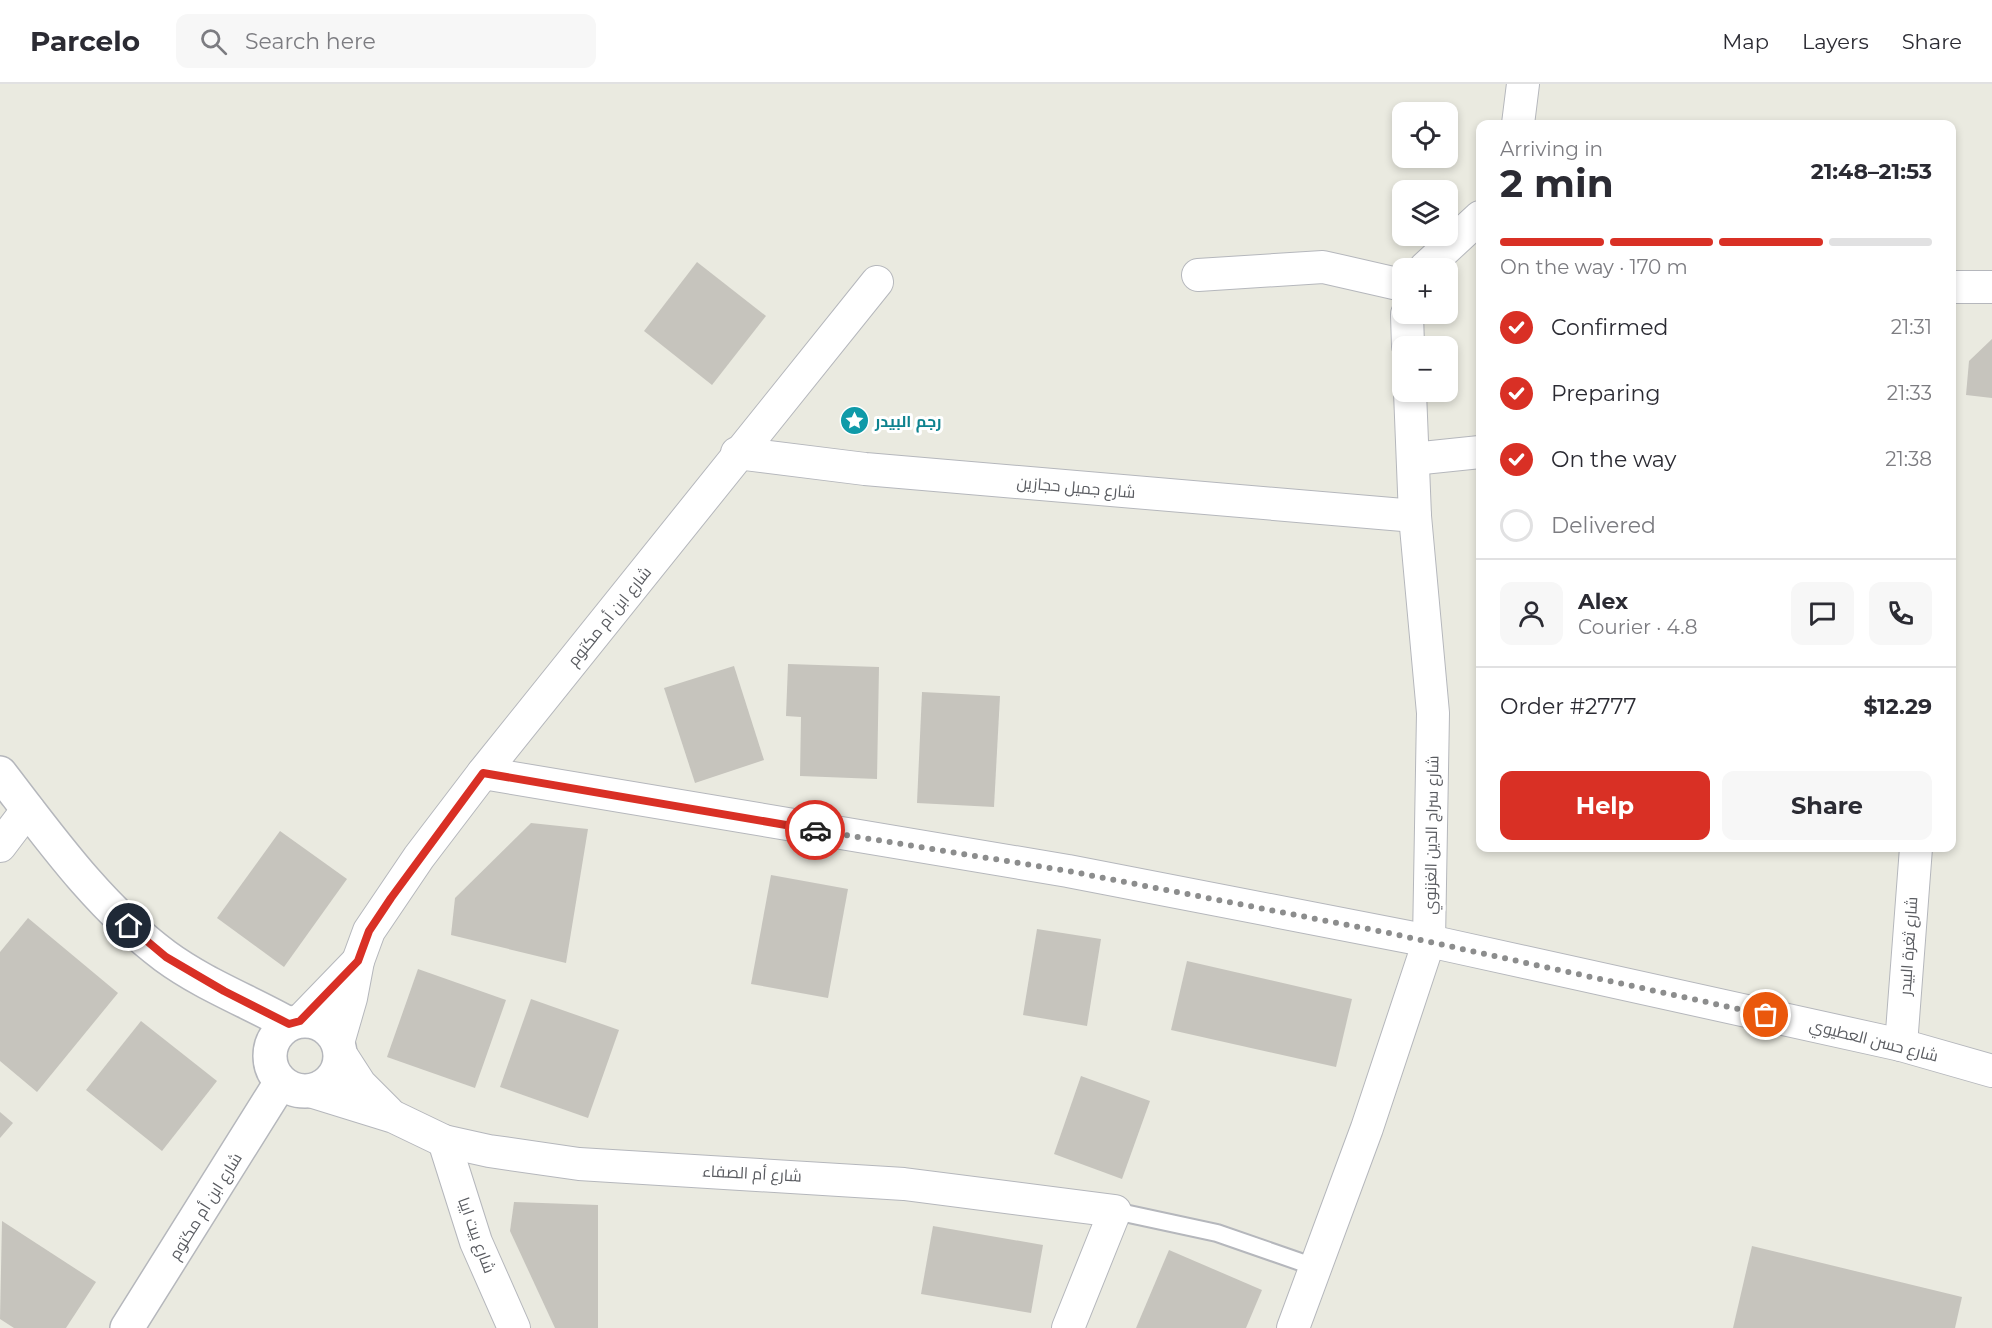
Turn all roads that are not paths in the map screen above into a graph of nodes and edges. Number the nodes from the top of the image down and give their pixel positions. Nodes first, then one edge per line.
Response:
1 (1523, 84) edge
2 (1518, 120) edge
3 (1476, 221) edge
4 (1436, 258) edge
5 (1198, 275) dead end
6 (877, 282) dead end
7 (1392, 283) edge
8 (1956, 287) edge
9 (1992, 287) edge
10 (1410, 402) edge
11 (1476, 452) edge
12 (738, 453) junction
13 (1413, 459) junction
14 (1415, 516) junction
15 (0, 772) edge
16 (483, 773) junction
17 (28, 809) junction
18 (0, 846) edge
19 (1916, 852) edge
20 (1429, 941) junction
21 (358, 961) junction
22 (224, 991) junction
23 (295, 1022) junction
24 (1901, 1045) junction
25 (339, 1048) junction
26 (1992, 1071) edge
27 (287, 1077) junction
28 (394, 1117) junction
29 (444, 1141) junction
30 (1115, 1211) junction
31 (1315, 1267) junction
32 (128, 1328) edge
33 (514, 1328) edge
34 (1068, 1328) edge
35 (1293, 1328) edge

1 - 2 street
3 - 4 street
5 - 7 street
6 - 12 street, شارع ابن أم مكتوم
8 - 9 street
10 - 13 street, شارع سراج الدين الغزنوي
11 - 13 street
12 - 14 street, شارع جميل حجازين
12 - 16 street, شارع ابن أم مكتوم
13 - 14 street, شارع سراج الدين الغزنوي
14 - 20 street, شارع سراج الدين الغزنوي
15 - 17 street
16 - 20 street, شارع حسن العطيوي
16 - 21 street, شارع ابن أم مكتوم
17 - 18 street
17 - 22 street
19 - 24 street, شارع ثغرة البيدر
20 - 24 street, شارع حسن العطيوي
20 - 31 street, شارع سراج الدين الغزنوي
21 - 23 street, شارع ابن أم مكتوم
21 - 25 street, شارع ابن أم مكتوم
22 - 23 street
22 - 27 street
23 - 25 street
23 - 27 street
24 - 26 street, شارع حسن العطيوي
25 - 27 street
25 - 28 street, شارع أم الصفاء
27 - 28 street, شارع أم الصفاء
27 - 32 street, شارع ابن أم مكتوم
28 - 29 street, شارع أم الصفاء
29 - 30 street, شارع أم الصفاء
29 - 33 street, شارع بيت ايبا
30 - 31 lane
30 - 34 street
31 - 35 street, شارع سراج الدين الغزنوي

